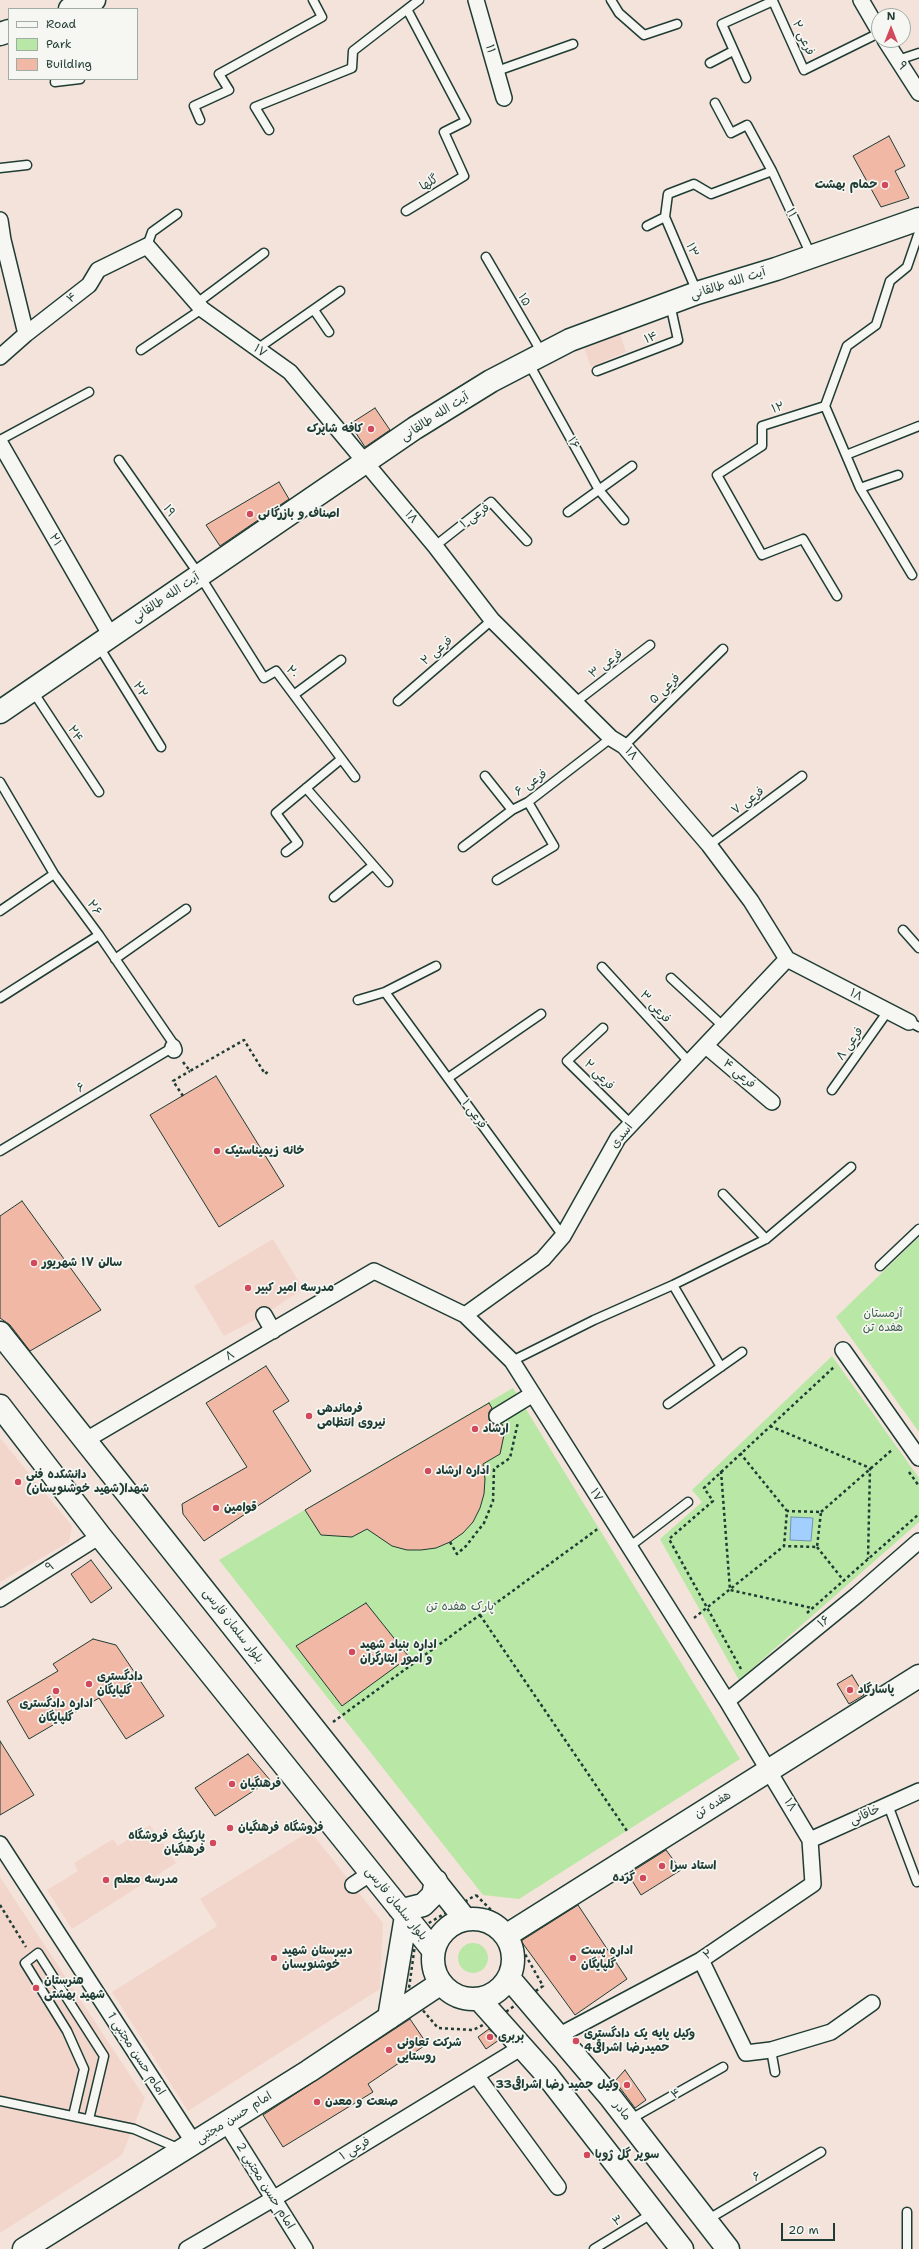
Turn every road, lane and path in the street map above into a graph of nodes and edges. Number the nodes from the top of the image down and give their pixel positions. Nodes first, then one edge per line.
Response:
1 (313, 0) edge
2 (419, 0) edge
3 (611, 0) edge
4 (861, 0) edge
5 (480, 1) edge
6 (408, 11) junction
7 (871, 18) edge
8 (677, 24) dead end
9 (871, 36) edge
10 (573, 44) dead end
11 (890, 48) edge
12 (734, 52) junction
13 (919, 53) edge
14 (898, 60) junction
15 (710, 63) dead end
16 (497, 71) junction
17 (746, 78) dead end
18 (72, 80) edge
19 (55, 82) dead end
20 (919, 93) edge
21 (504, 98) dead end
22 (715, 103) dead end
23 (200, 120) dead end
24 (269, 130) dead end
25 (27, 165) dead end
26 (0, 168) edge
27 (772, 171) junction
28 (406, 211) dead end
29 (177, 214) dead end
30 (665, 218) junction
31 (919, 219) edge
32 (0, 220) edge
33 (647, 226) dead end
34 (919, 232) edge
35 (1, 240) edge
36 (147, 246) junction
37 (264, 253) dead end
38 (811, 256) junction
39 (486, 257) dead end
40 (340, 291) dead end
41 (697, 293) junction
42 (670, 303) junction
43 (200, 306) junction
44 (314, 310) junction
45 (329, 332) dead end
46 (26, 334) junction
47 (257, 349) junction
48 (141, 350) dead end
49 (0, 356) edge
50 (535, 358) junction
51 (597, 371) dead end
52 (89, 392) dead end
53 (826, 406) junction
54 (919, 426) edge
55 (0, 442) edge
56 (846, 456) junction
57 (367, 457) junction
58 (119, 460) dead end
59 (632, 466) dead end
60 (898, 475) dead end
61 (860, 488) junction
62 (599, 490) junction
63 (568, 512) dead end
64 (624, 520) dead end
65 (527, 542) dead end
66 (435, 546) junction
67 (912, 575) dead end
68 (200, 576) junction
69 (837, 596) dead end
70 (492, 620) junction
71 (104, 641) junction
72 (650, 645) dead end
73 (724, 650) dead end
74 (341, 660) dead end
75 (32, 690) junction
76 (295, 694) junction
77 (398, 701) dead end
78 (577, 701) junction
79 (0, 712) edge
80 (611, 738) junction
81 (624, 746) junction
82 (161, 747) dead end
83 (340, 760) junction
84 (485, 776) dead end
85 (802, 776) dead end
86 (355, 777) dead end
87 (0, 782) edge
88 (306, 788) junction
89 (98, 792) dead end
90 (528, 802) junction
91 (512, 810) junction
92 (709, 845) junction
93 (463, 847) dead end
94 (286, 852) dead end
95 (372, 866) junction
96 (54, 874) junction
97 (497, 880) dead end
98 (388, 882) dead end
99 (334, 897) dead end
100 (186, 909) dead end
101 (0, 911) edge
102 (903, 930) dead end
103 (99, 935) junction
104 (919, 948) edge
105 (116, 959) junction
106 (787, 959) junction
107 (436, 966) dead end
108 (602, 968) dead end
109 (671, 978) dead end
110 (385, 992) junction
111 (0, 998) edge
112 (358, 1000) dead end
113 (888, 1011) junction
114 (541, 1014) dead end
115 (916, 1024) edge
116 (724, 1027) junction
117 (603, 1028) dead end
118 (706, 1046) junction
119 (174, 1048) junction
120 (690, 1063) junction
121 (270, 1070) dead end
122 (190, 1071) junction
123 (448, 1078) junction
124 (832, 1090) dead end
125 (183, 1096) dead end
126 (772, 1102) dead end
127 (631, 1124) junction
128 (0, 1150) edge
129 (851, 1167) dead end
130 (724, 1194) dead end
131 (919, 1229) edge
132 (563, 1236) junction
133 (766, 1238) junction
134 (880, 1266) dead end
135 (374, 1271) joint
136 (673, 1285) junction
137 (264, 1315) dead end
138 (465, 1315) junction
139 (273, 1331) junction
140 (0, 1333) edge
141 (843, 1350) dead end
142 (742, 1352) dead end
143 (512, 1361) junction
144 (720, 1367) junction
145 (838, 1372) dead end
146 (533, 1394) junction
147 (668, 1404) dead end
148 (0, 1406) edge
149 (503, 1412) joint
150 (770, 1426) junction
151 (905, 1437) junction
152 (86, 1440) junction
153 (888, 1442) dead end
154 (893, 1449) junction
155 (740, 1453) junction
156 (897, 1455) dead end
157 (919, 1458) edge
158 (906, 1467) dead end
159 (870, 1468) junction
160 (721, 1471) junction
161 (919, 1486) edge
162 (688, 1502) dead end
163 (787, 1511) junction
164 (821, 1512) junction
165 (919, 1514) edge
166 (611, 1518) junction
167 (100, 1536) junction
168 (919, 1541) edge
169 (450, 1542) dead end
170 (784, 1546) junction
171 (630, 1547) junction
172 (817, 1547) junction
173 (868, 1559) junction
174 (844, 1580) junction
175 (730, 1590) junction
176 (0, 1599) edge
177 (812, 1608) junction
178 (708, 1609) junction
179 (480, 1616) junction
180 (800, 1618) dead end
181 (680, 1628) junction
182 (748, 1664) dead end
183 (919, 1676) edge
184 (727, 1701) junction
185 (318, 1733) junction
186 (768, 1770) junction
187 (919, 1791) edge
188 (888, 1805) junction
189 (628, 1831) dead end
190 (810, 1840) junction
191 (0, 1844) edge
192 (371, 1873) junction
193 (436, 1881) junction
194 (917, 1882) dead end
195 (353, 1885) dead end
196 (0, 1905) edge
197 (460, 1913) junction
198 (407, 1918) junction
199 (509, 1933) junction
200 (433, 1950) junction
201 (32, 1958) junction
202 (701, 1960) junction
203 (509, 1978) junction
204 (441, 1984) junction
205 (526, 1998) junction
206 (479, 1999) junction
207 (415, 2001) junction
208 (872, 2003) dead end
209 (496, 2018) junction
210 (386, 2024) junction
211 (558, 2036) junction
212 (522, 2047) junction
213 (771, 2050) junction
214 (723, 2067) dead end
215 (775, 2072) dead end
216 (476, 2075) junction
217 (0, 2101) edge
218 (73, 2116) junction
219 (89, 2119) junction
220 (629, 2120) junction
221 (226, 2123) junction
222 (188, 2146) junction
223 (821, 2152) dead end
224 (558, 2187) dead end
225 (273, 2199) junction
226 (907, 2212) dead end
227 (653, 2213) junction
228 (706, 2221) junction
229 (24, 2249) edge
230 (187, 2249) edge
231 (305, 2249) edge
232 (594, 2249) edge
233 (682, 2249) edge
234 (728, 2249) edge
235 (907, 2249) edge

1 - 23 lane
2 - 6 lane
3 - 8 lane
4 - 7 street
5 - 16 street, ۱۱
6 - 24 lane
6 - 28 lane, گلها
9 - 12 lane, فرعی ۲
10 - 16 lane
11 - 14 street, ۹
12 - 15 lane
12 - 17 lane, فرعی ۲
13 - 14 lane
14 - 20 street, ۹
16 - 21 street, ۱۱
18 - 19 lane
22 - 27 lane, ۱۱
25 - 26 lane
27 - 30 lane
27 - 38 lane, ۱۱
29 - 36 lane
30 - 33 lane
30 - 41 lane, ۱۳
31 - 38 main road, آیت الله طالقانی
32 - 35 street
34 - 53 lane
35 - 46 street
36 - 43 street, ۱۷
36 - 46 street, ۴
37 - 43 lane
38 - 41 main road, آیت الله طالقانی
39 - 50 lane, ۱۵
40 - 44 lane
41 - 42 main road, آیت الله طالقانی
42 - 50 main road, آیت الله طالقانی
42 - 51 lane, ۱۴
43 - 47 street, ۱۷
43 - 48 lane
44 - 45 lane
44 - 47 lane
46 - 49 street, ۴
47 - 57 street, ۱۷
50 - 57 main road, آیت الله طالقانی
50 - 62 lane, ۱۶
52 - 55 lane
53 - 56 lane
53 - 69 lane, ۱۲
54 - 56 lane
55 - 71 street, ۲۱
56 - 61 lane
57 - 66 street, ۱۸
57 - 68 main road, آیت الله طالقانی
58 - 68 lane, ۱۹
59 - 62 lane
60 - 61 lane
61 - 67 lane
62 - 63 lane
62 - 64 lane, ۱۶
65 - 66 lane, فرعی ۱
66 - 70 street, ۱۸
68 - 71 main road, آیت الله طالقانی
68 - 76 lane, ۲۰
70 - 77 lane, فرعی ۲
70 - 78 street, ۱۸
71 - 75 main road, آیت الله طالقانی
71 - 82 lane, ۲۲
72 - 78 lane, فرعی ۳
73 - 81 lane, فرعی ۵
74 - 76 lane
75 - 79 main road, آیت الله طالقانی
75 - 89 lane, ۲۴
76 - 83 lane, ۲۰
78 - 80 street, ۱۸
80 - 81 street, ۱۸
80 - 90 lane, فرعی ۶
81 - 92 street, ۱۸
83 - 86 lane, ۲۰
83 - 88 lane
84 - 91 lane
85 - 92 lane, فرعی ۷
87 - 96 lane, ۲۶
88 - 94 lane
88 - 95 lane
90 - 91 lane, فرعی ۶
90 - 97 lane
91 - 93 lane, فرعی ۶
92 - 106 street, ۱۸
95 - 98 lane
95 - 99 lane
96 - 101 lane
96 - 103 lane, ۲۶
100 - 105 lane
102 - 104 lane
103 - 105 lane, ۲۶
103 - 111 lane
105 - 119 lane, ۲۶
106 - 113 street, ۱۸
106 - 116 street, اسدی
107 - 110 lane
108 - 120 lane, فرعی ۳
109 - 116 lane
110 - 112 lane
110 - 123 lane, فرعی ۱
113 - 115 street, ۱۸
113 - 124 lane, فرعی ۸
114 - 123 lane
116 - 118 street, اسدی
117 - 127 lane, فرعی ۲
118 - 120 street, اسدی
118 - 126 street, فرعی ۴
119 - 122 path
119 - 128 lane, ۶
120 - 127 street, اسدی
121 - 122 path
122 - 125 path
123 - 132 lane, فرعی ۱
127 - 132 street, اسدی
129 - 133 lane
130 - 133 lane
131 - 134 lane
132 - 138 street, اسدی
133 - 136 lane
135 - 138 street, ۱۷
135 - 139 street, ۸
136 - 143 lane
136 - 144 lane
137 - 139 street
138 - 143 street, ۱۷
139 - 152 street, ۸
140 - 152 main road, بلوار سلمان فارسی
141 - 151 street
142 - 144 lane
143 - 146 street, ۱۷
144 - 147 lane
145 - 150 path
146 - 149 street
146 - 166 street, ۱۷
148 - 167 main road, بلوار سلمان فارسی
149 - 169 path
150 - 155 path
150 - 159 path
151 - 154 path
151 - 157 street
152 - 185 main road, بلوار سلمان فارسی
153 - 154 path
154 - 156 path
154 - 159 path
155 - 160 path
155 - 163 path
158 - 161 path
159 - 164 path
159 - 173 path
160 - 175 path
160 - 178 path
162 - 171 lane
163 - 164 path
163 - 170 path
164 - 172 path
165 - 173 path
166 - 171 street, ۱۷
166 - 179 path
167 - 176 street, ۹
167 - 192 main road, بلوار سلمان فارسی
168 - 184 street, ۱۶
170 - 172 path
170 - 175 path
171 - 181 street, ۱۷
172 - 174 path
173 - 174 path
174 - 177 path
175 - 177 path
175 - 178 path
177 - 180 path
178 - 181 path
178 - 182 path
179 - 185 path
179 - 189 path
181 - 184 street, ۱۷
183 - 186 main road, هفده تن
184 - 186 street, ۱۷
185 - 193 main road, بلوار سلمان فارسی
186 - 190 street, ۱۸
186 - 199 main road, هفده تن
187 - 188 street, خاقانی
188 - 190 street, خاقانی
188 - 194 lane
190 - 202 street, ۲
191 - 222 street, امام حسن مجتبی 1
192 - 195 street
192 - 198 main road, بلوار سلمان فارسی
193 - 197 main road, بلوار سلمان فارسی
193 - 198 main road
196 - 201 path
197 - 198 path
197 - 199 main road
197 - 199 path
197 - 200 main road
198 - 200 main road, بلوار سلمان فارسی
198 - 207 path
198 - 210 main road
199 - 203 main road
199 - 205 path
200 - 204 main road
201 - 218 lane
201 - 219 lane
202 - 211 street, ۲
202 - 213 street
203 - 205 main road, مادر
203 - 206 main road
204 - 206 main road
204 - 207 main road, امام حسن مجتبی
205 - 209 path
205 - 211 main road, مادر
206 - 209 main road
207 - 209 path
207 - 210 main road, امام حسن مجتبی
208 - 213 street
209 - 212 main road
210 - 221 main road, امام حسن مجتبی
211 - 220 main road, مادر
212 - 216 street, فرعی ۱
212 - 227 main road
213 - 215 lane
214 - 220 lane, ۴
216 - 224 street
216 - 225 street, فرعی ۱
217 - 218 lane
218 - 219 lane
219 - 222 lane
220 - 228 main road, مادر
221 - 222 main road, امام حسن مجتبی
221 - 225 street, امام حسن مجتبی 2
222 - 229 main road, امام حسن مجتبی
223 - 228 lane, ۶
225 - 230 street, فرعی ۱
225 - 231 street, امام حسن مجتبی 2
226 - 235 lane
227 - 232 lane, ۳
227 - 233 main road
228 - 234 main road, مادر

